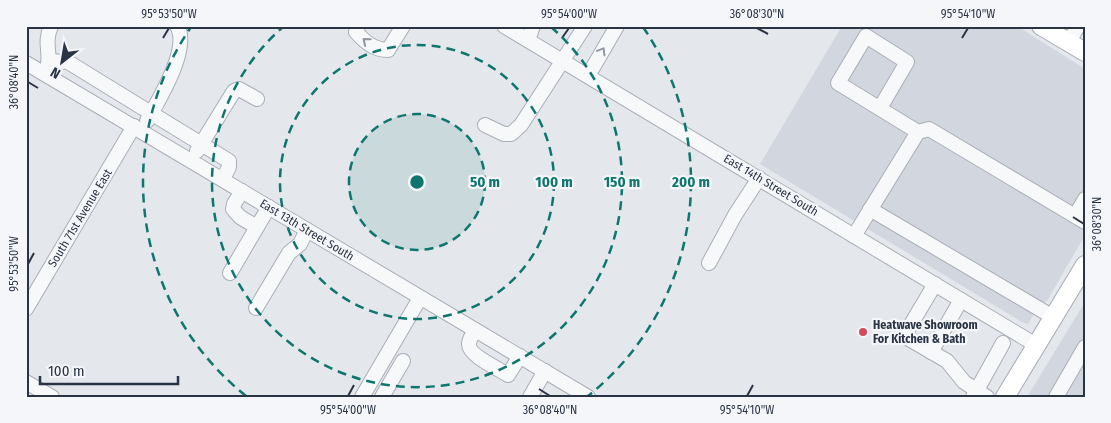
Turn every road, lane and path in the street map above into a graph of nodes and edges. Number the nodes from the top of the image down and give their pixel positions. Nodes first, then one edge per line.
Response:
1 (52, 26) edge
2 (177, 26) edge
3 (358, 26) edge
4 (403, 26) edge
5 (504, 26) edge
6 (533, 26) edge
7 (584, 26) edge
8 (617, 26) edge
9 (1041, 26) edge
10 (1078, 26) edge
11 (528, 40) junction
12 (1069, 42) junction
13 (1085, 52) edge
14 (564, 61) junction
15 (26, 63) edge
16 (47, 67) junction
17 (588, 76) junction
18 (257, 98) dead end
19 (880, 108) junction
20 (151, 114) junction
21 (485, 125) dead end
22 (138, 128) junction
23 (918, 132) junction
24 (186, 135) junction
25 (201, 144) junction
26 (176, 152) junction
27 (191, 160) junction
28 (759, 178) junction
29 (223, 179) junction
30 (242, 191) junction
31 (1085, 198) edge
32 (269, 207) junction
33 (870, 209) junction
34 (1080, 219) edge
35 (257, 227) junction
36 (307, 230) junction
37 (854, 236) junction
38 (709, 263) dead end
39 (1083, 272) edge
40 (230, 273) dead end
41 (935, 284) junction
42 (420, 298) junction
43 (961, 300) junction
44 (256, 308) dead end
45 (26, 309) edge
46 (1053, 317) junction
47 (475, 330) junction
48 (1003, 343) dead end
49 (1036, 345) junction
50 (1085, 347) edge
51 (931, 352) junction
52 (520, 356) junction
53 (403, 361) dead end
54 (545, 371) junction
55 (28, 388) edge
56 (979, 395) edge
57 (365, 396) edge
58 (52, 397) edge
59 (382, 397) edge
60 (530, 397) edge
61 (588, 397) edge
62 (1005, 397) edge
63 (1056, 397) edge

1 - 16 street
2 - 20 street, South 71st Avenue East
4 -> 3 street
5 - 11 street, East 14th Street South
6 - 11 street
7 - 14 street
17 -> 8 street
9 - 12 main road
10 - 12 street
11 - 14 street, East 14th Street South
12 - 13 main road
14 - 17 street, East 14th Street South
14 - 21 street
15 - 16 street, East 13th Street South
16 - 20 street
16 - 22 street, East 13th Street South
17 - 28 street, East 14th Street South
18 - 25 street
19 - 19 street
19 - 23 street
20 - 22 street, South 71st Avenue East
20 - 24 street
22 - 26 street, East 13th Street South
22 - 45 street, South 71st Avenue East
23 - 33 street
23 - 34 street
24 - 25 street
24 - 26 street
25 - 27 street
25 - 29 street
26 - 27 street, East 13th Street South
27 - 29 street, East 13th Street South
28 - 37 street, East 14th Street South
28 - 38 street
29 - 30 street, East 13th Street South
30 - 32 street, East 13th Street South
30 - 35 street
31 - 34 street
32 - 35 street
32 - 36 street, East 13th Street South
33 - 37 street
33 - 46 street
35 - 40 street
36 - 42 street, East 13th Street South
36 - 44 street
37 - 41 street, East 14th Street South
39 - 46 main road
41 - 43 street, East 14th Street South
41 - 51 street
42 - 47 street, East 13th Street South
42 - 57 street
43 - 49 street, East 14th Street South
43 - 51 street
46 - 49 main road
47 - 52 street, East 13th Street South
47 - 52 street
48 - 56 street
49 - 62 main road
50 - 63 street
51 - 56 street
52 - 54 street, East 13th Street South
53 - 59 street
54 - 60 street
54 - 61 street, East 13th Street South
55 - 58 street

